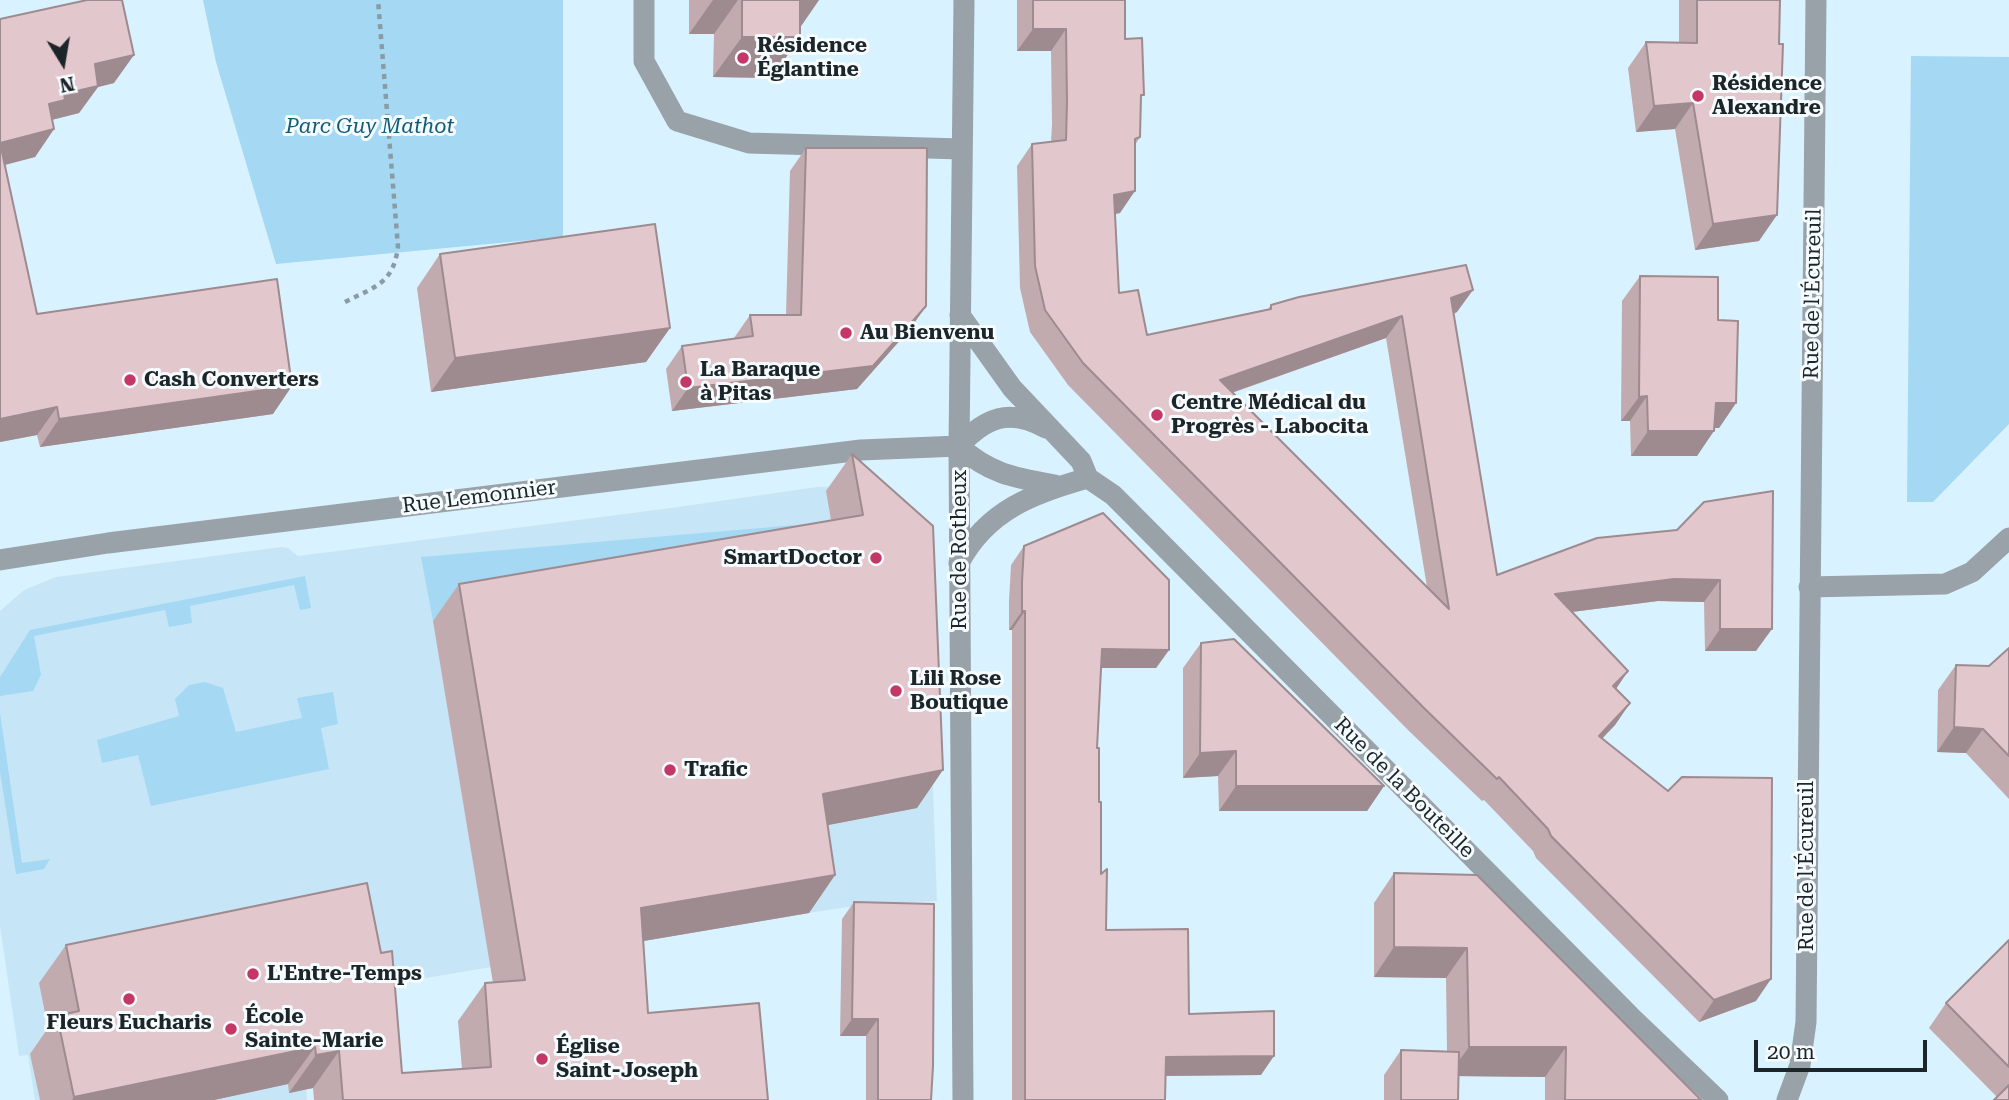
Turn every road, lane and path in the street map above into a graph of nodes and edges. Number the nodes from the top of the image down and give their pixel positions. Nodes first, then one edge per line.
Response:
1 (378, 0) edge
2 (644, 0) edge
3 (964, 0) edge
4 (1816, 0) edge
5 (962, 149) junction
6 (345, 302) dead end
7 (960, 315) junction
8 (1051, 430) junction
9 (959, 446) junction
10 (1088, 478) junction
11 (1060, 485) junction
12 (2009, 538) edge
13 (0, 560) edge
14 (959, 563) junction
15 (1810, 587) junction
16 (963, 1100) edge
17 (1717, 1100) edge
18 (1787, 1100) edge

1 - 6 path
2 - 5 street
3 - 5 street, Rue de Rotheux
4 - 15 street, Rue de l'Écureuil
5 - 7 street, Rue de Rotheux
7 - 8 street, Rue de la Bouteille
7 - 9 street, Rue de Rotheux
8 - 9 street, Rue de la Bouteille
8 - 10 street, Rue de la Bouteille
9 - 11 street
9 - 13 street, Rue Lemonnier
9 - 14 street, Rue de Rotheux
10 - 11 street
10 - 17 street, Rue de la Bouteille
11 - 14 street
12 - 15 street
14 - 16 street, Rue de Rotheux
15 - 18 street, Rue de l'Écureuil

